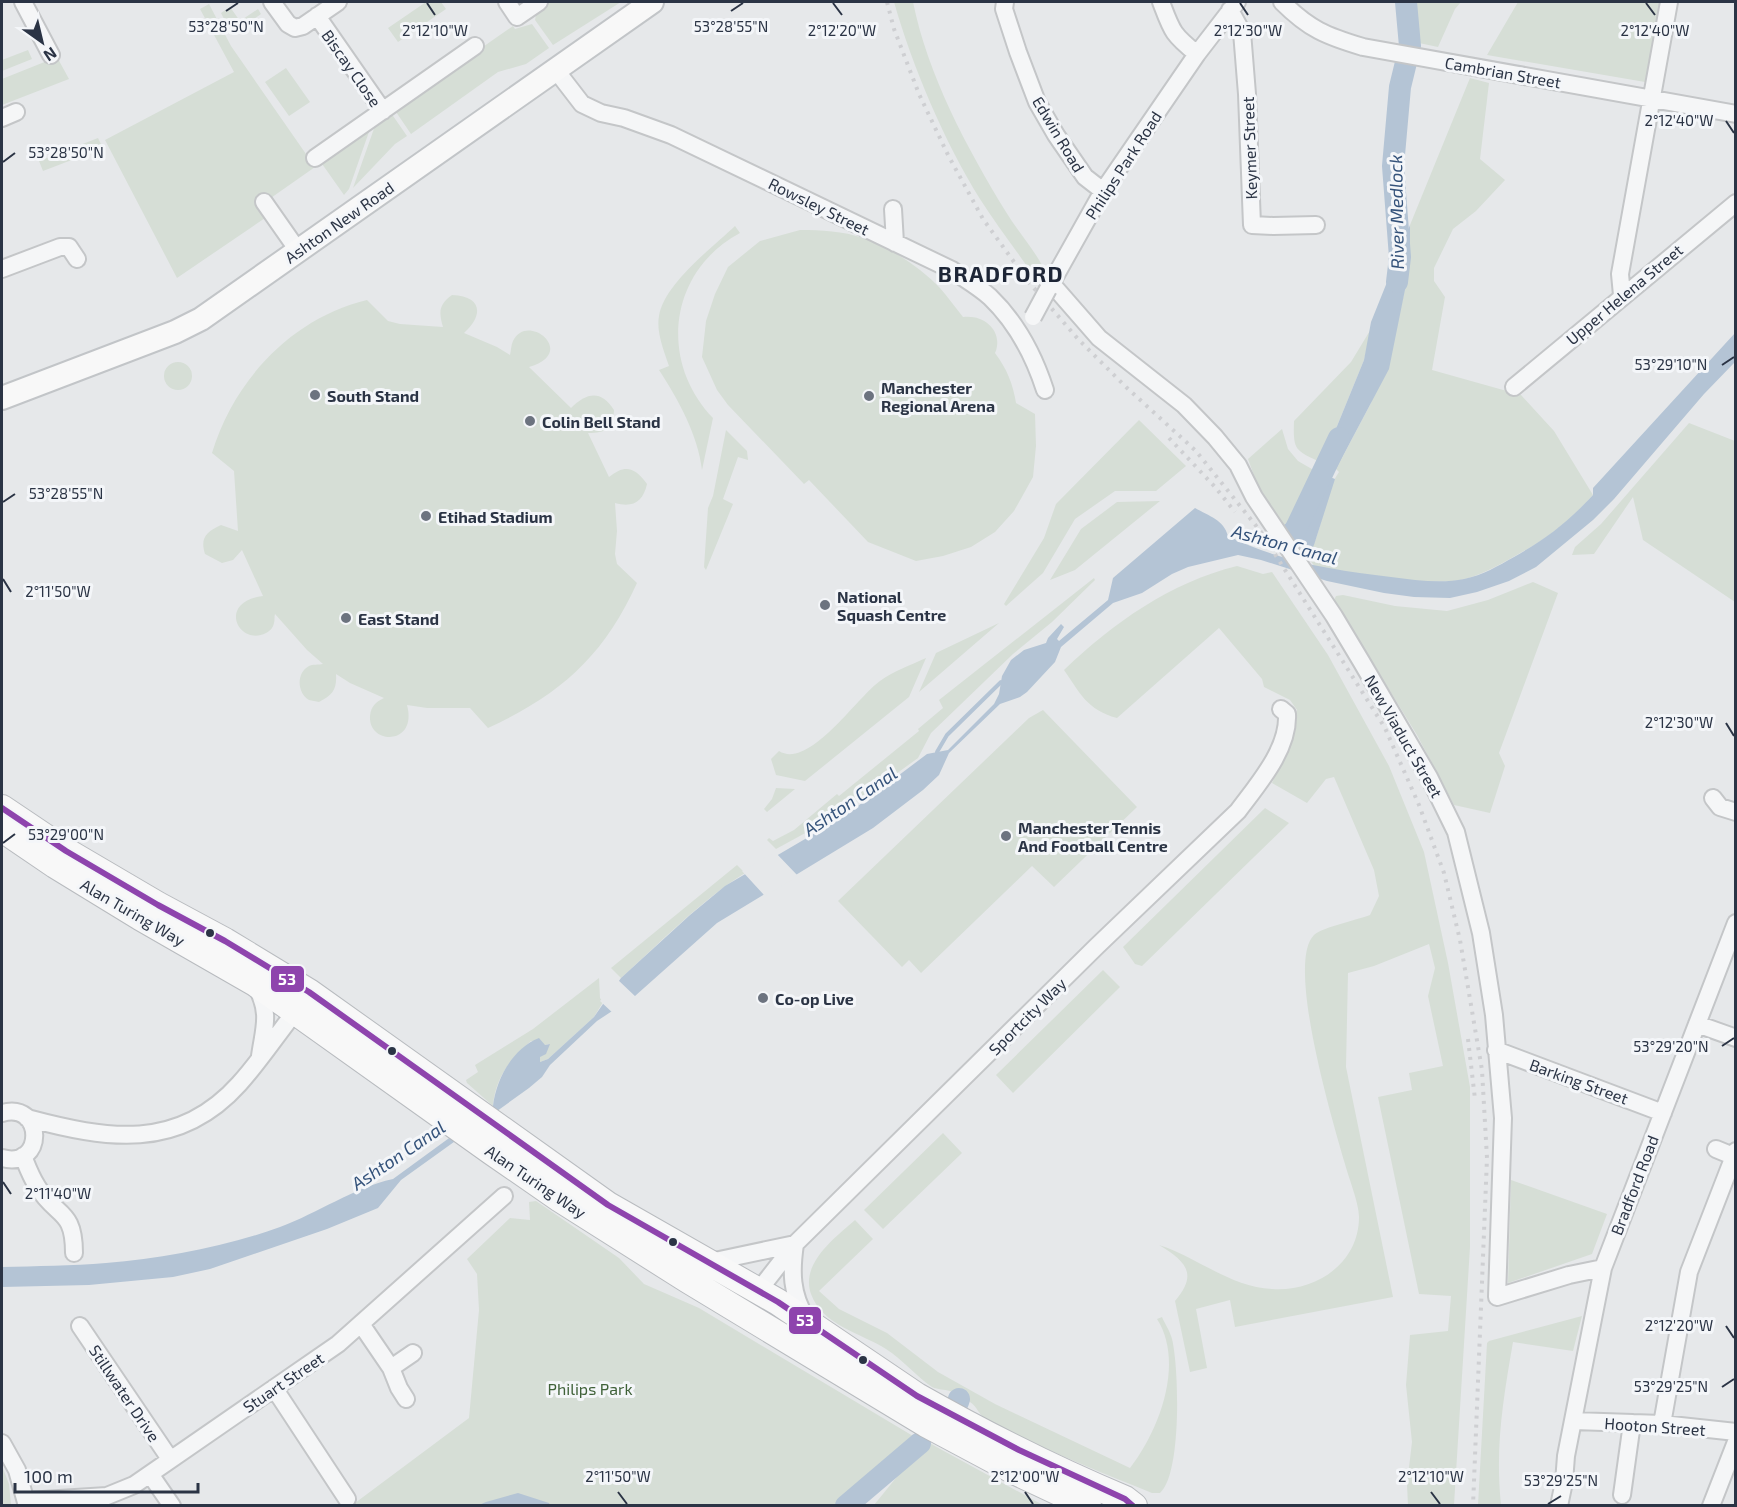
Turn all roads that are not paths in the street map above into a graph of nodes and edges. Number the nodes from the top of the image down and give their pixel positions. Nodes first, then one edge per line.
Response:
1 (23, 2) edge
2 (272, 2) edge
3 (338, 2) edge
4 (507, 2) edge
5 (539, 2) edge
6 (652, 2) edge
7 (1005, 2) edge
8 (1161, 2) edge
9 (1282, 2) edge
10 (1669, 2) edge
11 (1234, 6) edge
12 (317, 16) junction
13 (475, 46) dead end
14 (1197, 54) junction
15 (51, 56) dead end
16 (555, 69) junction
17 (1652, 99) junction
18 (383, 111) junction
19 (1736, 114) edge
20 (315, 158) dead end
21 (1103, 191) junction
22 (264, 202) dead end
23 (1736, 203) edge
24 (893, 209) dead end
25 (1316, 225) dead end
26 (895, 243) junction
27 (299, 252) junction
28 (77, 259) dead end
29 (2, 270) edge
30 (1050, 286) junction
31 (1623, 295) junction
32 (1020, 335) junction
33 (1514, 387) dead end
34 (1044, 390) dead end
35 (2, 398) edge
36 (1281, 709) dead end
37 (1713, 798) dead end
38 (2, 808) edge
39 (1736, 812) edge
40 (2, 829) edge
41 (1736, 923) edge
42 (255, 983) junction
43 (302, 1002) junction
44 (1698, 1024) junction
45 (1736, 1038) edge
46 (1496, 1050) junction
47 (259, 1060) junction
48 (2, 1113) edge
49 (1663, 1113) junction
50 (27, 1118) junction
51 (70, 1129) junction
52 (34, 1141) junction
53 (499, 1143) junction
54 (1716, 1149) dead end
55 (1734, 1153) edge
56 (23, 1156) junction
57 (2, 1158) edge
58 (504, 1196) dead end
59 (795, 1244) junction
60 (74, 1252) dead end
61 (710, 1262) junction
62 (1603, 1268) junction
63 (759, 1290) junction
64 (743, 1314) junction
65 (808, 1322) junction
66 (361, 1324) junction
67 (81, 1326) dead end
68 (413, 1353) dead end
69 (391, 1368) junction
70 (274, 1388) junction
71 (406, 1400) dead end
72 (1575, 1421) junction
73 (1632, 1423) junction
74 (1662, 1424) junction
75 (1736, 1432) edge
76 (1736, 1442) edge
77 (2, 1443) edge
78 (1566, 1456) junction
79 (170, 1459) junction
80 (150, 1474) junction
81 (1622, 1495) dead end
82 (347, 1499) dead end
83 (27, 1503) edge
84 (172, 1506) edge
85 (1088, 1506) edge
86 (1134, 1506) edge
87 (1546, 1506) edge
88 (1559, 1506) edge
89 (1711, 1506) edge

1 - 15 street
2 - 12 street
3 - 12 street
4 - 5 street
6 - 16 main road, Ashton New Road
7 - 21 street, Edwin Road
8 - 14 street
9 - 17 street, Cambrian Street
10 - 17 street
11 - 14 street, Philips Park Road
11 - 25 street, Keymer Street
12 - 18 street, Biscay Close
13 - 18 street
14 - 21 street, Philips Park Road
16 - 26 street, Rowsley Street
16 - 27 main road, Ashton New Road
17 - 19 street, Cambrian Street
17 - 31 street
18 - 20 street, Biscay Close
21 - 30 street, Philips Park Road
22 - 27 street
23 - 31 street, Upper Helena Street
24 - 26 street
26 - 32 street, Rowsley Street
27 - 35 main road, Ashton New Road
28 - 29 street
30 - 32 street, Philips Park Road, bridge
30 - 46 street, New Viaduct Street
31 - 33 street, Upper Helena Street
32 - 34 street, Rowsley Street
36 - 59 street, Sportcity Way
37 - 39 street
38 - 43 highway, Alan Turing Way
40 - 42 highway, Alan Turing Way
41 - 44 street, Bradford Road
42 - 43 highway, Alan Turing Way
42 - 47 street
43 - 47 street
43 - 53 highway, Alan Turing Way
44 - 45 street
44 - 49 street, Bradford Road
46 - 49 street, Barking Street
46 - 62 street, New Viaduct Street
47 - 51 street
48 - 50 street
49 - 62 street, Bradford Road
50 - 51 street
50 - 52 street
51 - 52 street
52 - 56 street
53 - 61 highway, Alan Turing Way
53 - 64 highway, Alan Turing Way
54 - 55 street
55 - 74 street
56 - 57 street
56 - 60 street
58 - 66 street, Stuart Street
59 - 61 street
59 - 63 street, Sportcity Way
59 - 65 street
61 - 63 highway, Alan Turing Way
62 - 72 street, Bradford Road
63 - 64 highway, Sportcity Way
63 - 65 highway, Alan Turing Way
64 - 85 highway, Alan Turing Way
65 - 86 highway, Alan Turing Way
66 - 69 street
66 - 70 street, Stuart Street
67 - 79 street, Stillwater Drive
68 - 69 street
69 - 71 street
70 - 79 street, Stuart Street
70 - 82 street
72 - 73 street, Hooton Street
72 - 78 street, Bradford Road
73 - 74 street, Hooton Street
73 - 81 street
74 - 75 street, Hooton Street
76 - 89 street
77 - 83 street, Stuart Street
78 - 87 street, Bradford Road
78 - 88 street, Bradford Road
79 - 80 street, Stuart Street
80 - 83 street, Stuart Street
80 - 84 street

